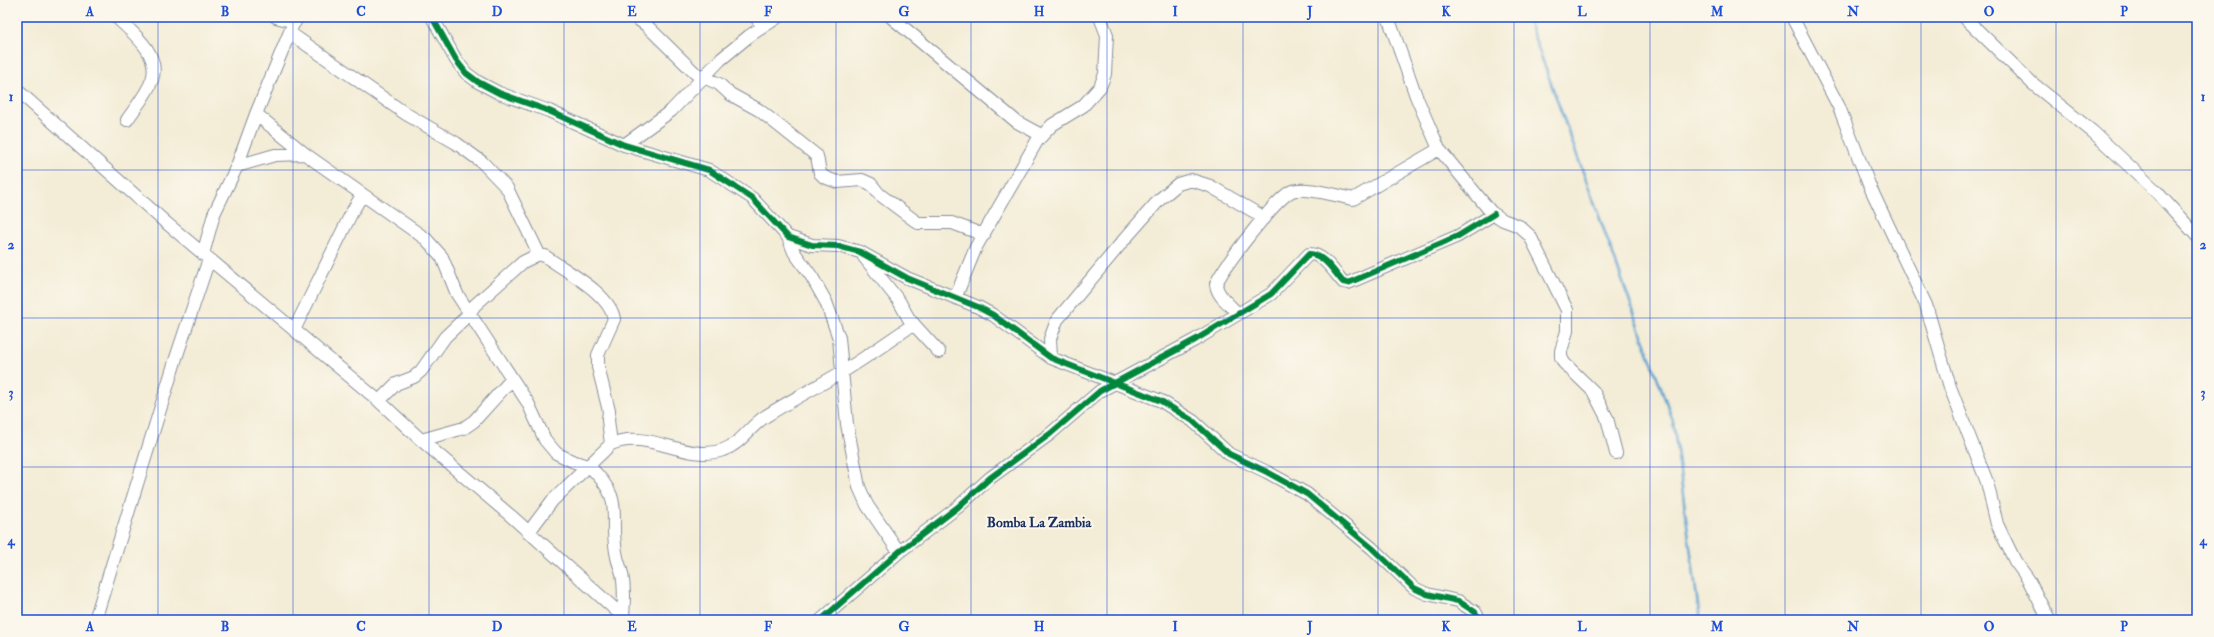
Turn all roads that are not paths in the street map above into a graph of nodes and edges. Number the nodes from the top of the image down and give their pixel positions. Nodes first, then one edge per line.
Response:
1 (116, 17) edge
2 (276, 17) edge
3 (432, 17) edge
4 (635, 17) edge
5 (756, 17) edge
6 (778, 17) edge
7 (891, 17) edge
8 (1100, 17) edge
9 (1388, 17) edge
10 (1792, 17) edge
11 (1964, 17) edge
12 (294, 24) edge
13 (763, 27) junction
14 (704, 77) junction
15 (17, 90) edge
16 (256, 114) junction
17 (128, 120) dead end
18 (1041, 135) junction
19 (624, 145) junction
20 (1439, 149) junction
21 (304, 154) junction
22 (237, 166) junction
23 (362, 195) junction
24 (1494, 214) junction
25 (1265, 218) junction
26 (984, 234) junction
27 (2197, 236) edge
28 (788, 237) junction
29 (860, 252) junction
30 (539, 254) junction
31 (206, 256) junction
32 (956, 296) junction
33 (1238, 314) junction
34 (468, 315) junction
35 (914, 324) junction
36 (294, 330) junction
37 (938, 352) dead end
38 (1051, 358) junction
39 (842, 372) junction
40 (512, 379) junction
41 (1117, 384) junction
42 (379, 401) junction
43 (421, 440) junction
44 (611, 444) junction
45 (1616, 453) dead end
46 (587, 465) junction
47 (528, 533) junction
48 (899, 552) junction
49 (625, 618) edge
50 (95, 620) edge
51 (820, 620) edge
52 (1480, 620) edge
53 (2049, 620) edge

1 - 17 street
2 - 12 street
3 - 19 street
4 - 14 street
5 - 13 street
6 - 13 street
7 - 18 street
8 - 18 street
9 - 20 street
10 - 53 street
11 - 27 street
12 - 16 street
12 - 30 street
13 - 14 street
14 - 19 street
14 - 26 street
15 - 31 street
16 - 21 street
16 - 22 street
18 - 26 street
19 - 28 street
20 - 24 street
20 - 25 street
21 - 22 street
21 - 23 street
22 - 31 street
23 - 34 street
23 - 36 street
24 - 33 street
24 - 45 street
25 - 33 street
25 - 38 street
26 - 32 street
28 - 29 street
28 - 39 street
29 - 32 street
29 - 35 street
30 - 34 street
30 - 44 street
31 - 36 street
31 - 50 street
32 - 38 street
33 - 41 street
34 - 40 street
34 - 42 street
35 - 37 street
35 - 39 street
36 - 42 street
38 - 41 street
39 - 44 street
39 - 48 street
40 - 43 street
40 - 46 street
41 - 48 street
41 - 52 street
42 - 43 street
43 - 47 street
44 - 46 street
46 - 47 street
46 - 49 street
47 - 49 street
48 - 51 street

